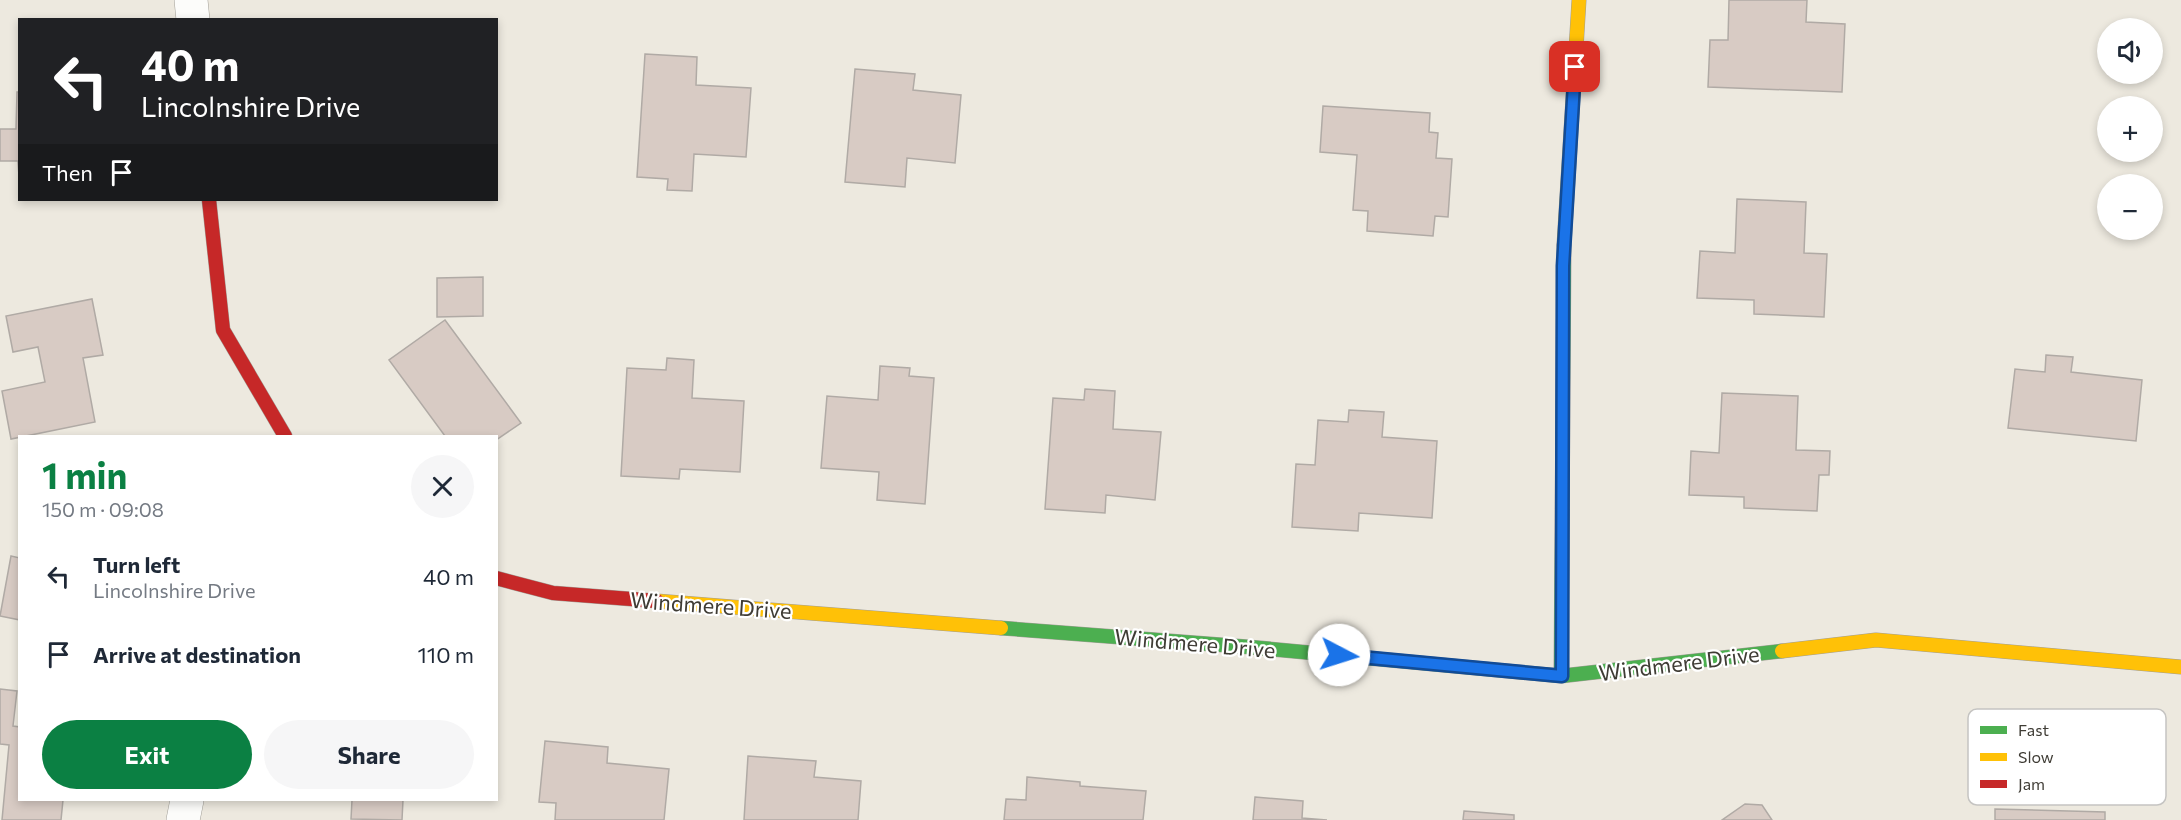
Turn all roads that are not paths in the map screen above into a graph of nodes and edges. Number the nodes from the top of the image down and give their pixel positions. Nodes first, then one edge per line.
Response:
1 (191, 0) edge
2 (1579, 0) edge
3 (193, 18) edge
4 (209, 201) edge
5 (284, 435) edge
6 (498, 579) edge
7 (2181, 667) edge
8 (1562, 676) junction
9 (187, 801) edge
10 (183, 820) edge

1 - 3 street
2 - 8 street
4 - 5 street
6 - 8 street, Windmere Drive
7 - 8 street, Windmere Drive
9 - 10 street

